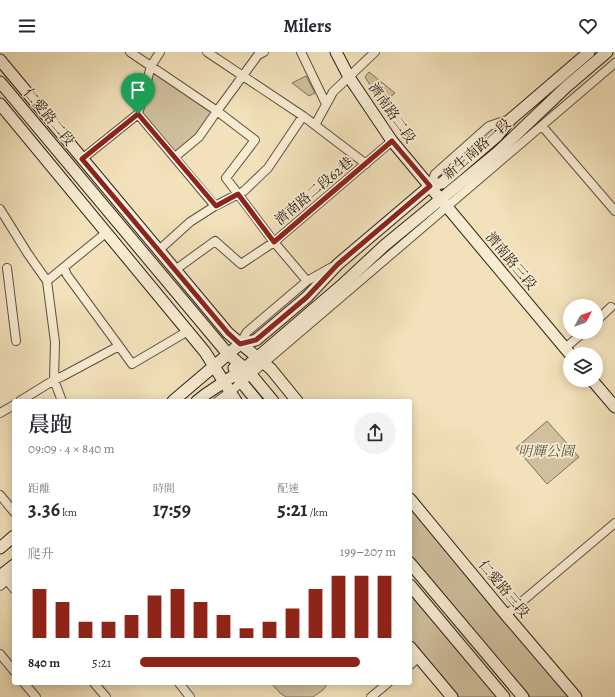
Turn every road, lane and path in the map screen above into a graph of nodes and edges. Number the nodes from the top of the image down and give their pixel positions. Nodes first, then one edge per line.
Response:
1 (130, 52) edge
2 (160, 52) edge
3 (207, 52) edge
4 (301, 52) edge
5 (336, 52) edge
6 (375, 52) edge
7 (589, 52) edge
8 (607, 52) edge
9 (260, 53) edge
10 (0, 60) edge
11 (615, 63) edge
12 (151, 66) junction
13 (243, 75) junction
14 (349, 77) junction
15 (0, 82) edge
16 (0, 104) edge
17 (326, 104) junction
18 (216, 111) junction
19 (138, 114) junction
20 (303, 116) junction
21 (315, 125) junction
22 (542, 126) junction
23 (392, 141) junction
24 (175, 157) junction
25 (82, 159) junction
26 (366, 164) junction
27 (430, 186) junction
28 (238, 194) junction
29 (444, 203) junction
30 (216, 206) junction
31 (0, 209) edge
32 (615, 211) edge
33 (106, 232) junction
34 (274, 242) junction
35 (158, 250) junction
36 (338, 264) junction
37 (7, 268) dead end
38 (64, 268) junction
39 (175, 270) junction
40 (47, 281) junction
41 (307, 281) junction
42 (611, 307) dead end
43 (603, 314) edge
44 (188, 331) junction
45 (578, 339) edge
46 (16, 341) dead end
47 (240, 344) junction
48 (119, 346) junction
49 (565, 347) edge
50 (571, 347) edge
51 (228, 354) junction
52 (260, 360) junction
53 (214, 366) junction
54 (244, 374) junction
55 (54, 380) junction
56 (598, 387) edge
57 (229, 391) edge
58 (23, 399) edge
59 (61, 399) edge
60 (175, 399) edge
61 (200, 399) edge
62 (220, 399) edge
63 (255, 399) edge
64 (272, 399) edge
65 (295, 399) edge
66 (12, 406) edge
67 (615, 407) edge
68 (0, 413) edge
69 (0, 495) edge
70 (412, 501) edge
71 (12, 510) edge
72 (615, 523) edge
73 (12, 538) edge
74 (0, 548) edge
75 (412, 565) edge
76 (12, 567) edge
77 (3, 578) edge
78 (0, 586) edge
79 (12, 586) edge
80 (412, 586) edge
81 (506, 615) junction
82 (412, 649) edge
83 (0, 654) edge
84 (419, 657) junction
85 (412, 663) edge
86 (12, 669) edge
87 (26, 685) edge
88 (96, 685) edge
89 (181, 685) edge
90 (386, 685) edge
91 (36, 697) edge
92 (106, 697) edge
93 (190, 697) edge
94 (371, 697) edge
95 (452, 697) edge
96 (504, 697) edge
97 (523, 697) edge
98 (576, 697) edge

1 - 12 street
2 - 12 street
3 - 13 street
4 - 17 street
5 - 14 main road, 濟南路二段
6 - 14 street
7 - 27 main road, 新生南路一段
8 - 29 main road, 新生南路一段
9 - 13 street
10 - 25 main road, 仁愛路二段
11 - 22 street, 新生南路一段
12 - 18 street
12 - 19 street
13 - 18 street
13 - 20 street
14 - 17 street
14 - 23 main road, 濟南路二段
15 - 51 main road, 仁愛路二段
16 - 33 main road, 仁愛路二段
17 - 21 street
18 - 24 street
18 - 28 street
19 - 24 street
19 - 25 street
20 - 21 street
20 - 28 street
21 - 26 street
22 - 29 street, 新生南路一段
22 - 32 street
23 - 26 street, 濟南路二段62巷
23 - 27 main road, 濟南路二段
24 - 30 street
25 - 35 main road, 仁愛路二段
26 - 34 street, 濟南路二段62巷
27 - 29 main road, 濟南路三段
27 - 36 main road, 新生南路一段
28 - 30 street
28 - 34 street
29 - 49 main road, 濟南路三段
29 - 52 main road, 新生南路一段
30 - 35 street
31 - 40 street
33 - 38 street
33 - 44 main road, 仁愛路二段
34 - 39 street, 濟南路二段62巷
34 - 41 street
35 - 39 main road, 仁愛路二段
36 - 41 street, 新生南路一段
36 - 47 main road, 新生南路一段
37 - 46 street
38 - 40 street
38 - 48 street
39 - 47 main road, 仁愛路二段
40 - 55 street
41 - 47 street, 新生南路一段
42 - 43 street
44 - 48 street
44 - 53 main road, 仁愛路二段
45 - 50 street
47 - 51 main road, 新生南路一段
47 - 52 main road
48 - 55 street
51 - 53 main road, 新生南路一段
51 - 54 main road, 仁愛路二段
52 - 54 main road, 新生南路一段
52 - 65 main road
53 - 57 main road, 仁愛路二段
53 - 60 main road, 新生南路一段
54 - 57 main road, 新生南路一段
54 - 63 main road
54 - 64 main road
55 - 58 street
55 - 59 street
56 - 67 main road
57 - 61 main road, 新生南路一段
57 - 62 street, 新生南路一段
66 - 68 street
69 - 71 street
70 - 81 main road, 仁愛路三段
72 - 81 street
73 - 74 main road
75 - 97 main road
76 - 77 main road
77 - 78 street
77 - 79 street
80 - 96 main road
81 - 98 main road, 仁愛路三段
82 - 84 main road
83 - 86 street
84 - 85 street
84 - 95 main road
87 - 91 street
88 - 92 street
89 - 93 street
90 - 94 street

